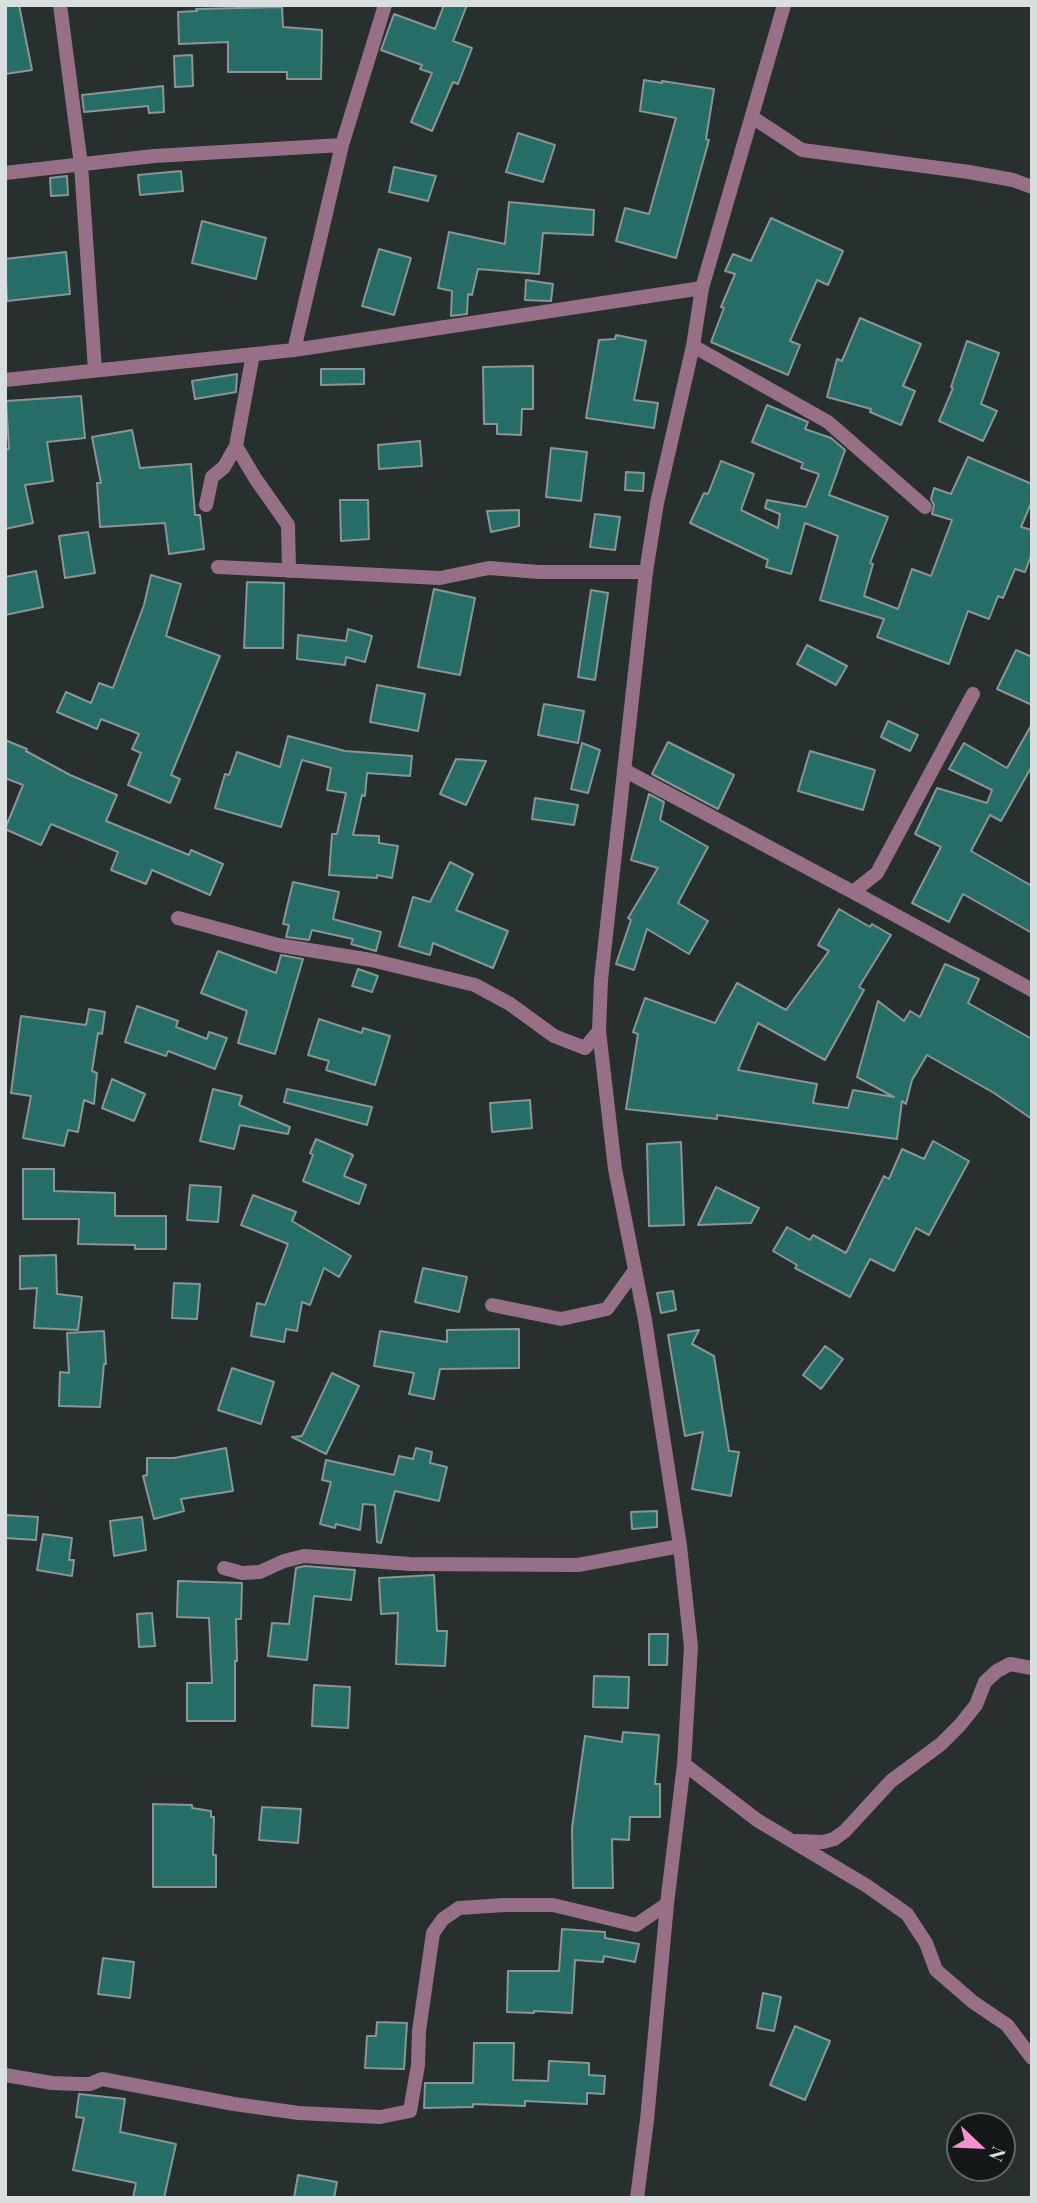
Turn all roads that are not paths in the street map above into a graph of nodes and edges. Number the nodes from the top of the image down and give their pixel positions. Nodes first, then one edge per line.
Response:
1 (60, 5) edge
2 (385, 5) edge
3 (784, 5) edge
4 (752, 117) junction
5 (342, 145) junction
6 (81, 164) junction
7 (5, 173) edge
8 (1032, 187) edge
9 (702, 288) junction
10 (693, 346) junction
11 (295, 350) junction
12 (253, 354) junction
13 (96, 370) junction
14 (5, 380) edge
15 (236, 446) junction
16 (206, 505) dead end
17 (925, 507) dead end
18 (218, 567) dead end
19 (289, 571) junction
20 (646, 572) junction
21 (973, 694) dead end
22 (624, 770) junction
23 (853, 892) junction
24 (178, 918) dead end
25 (1030, 987) edge
26 (599, 1031) junction
27 (635, 1270) junction
28 (492, 1305) dead end
29 (680, 1546) junction
30 (224, 1568) dead end
31 (1032, 1668) edge
32 (684, 1764) junction
33 (795, 1841) junction
34 (667, 1904) junction
35 (1032, 2058) edge
36 (5, 2075) edge
37 (637, 2198) edge

1 - 6 street
2 - 5 street
3 - 4 street
4 - 8 street
4 - 9 street
5 - 6 street
5 - 11 street
6 - 7 street
6 - 13 street
9 - 10 street
9 - 11 street
10 - 17 street
10 - 20 street
11 - 12 street
12 - 13 street
12 - 15 street
13 - 14 street
15 - 16 street
15 - 19 street
18 - 19 street
19 - 20 street
20 - 22 street
21 - 23 street
22 - 23 street
22 - 26 street
23 - 25 street
24 - 26 street
26 - 27 street
27 - 28 street
27 - 29 street
29 - 30 street
29 - 32 street
31 - 33 street
32 - 33 street
32 - 34 street
33 - 35 street
34 - 36 street
34 - 37 street

